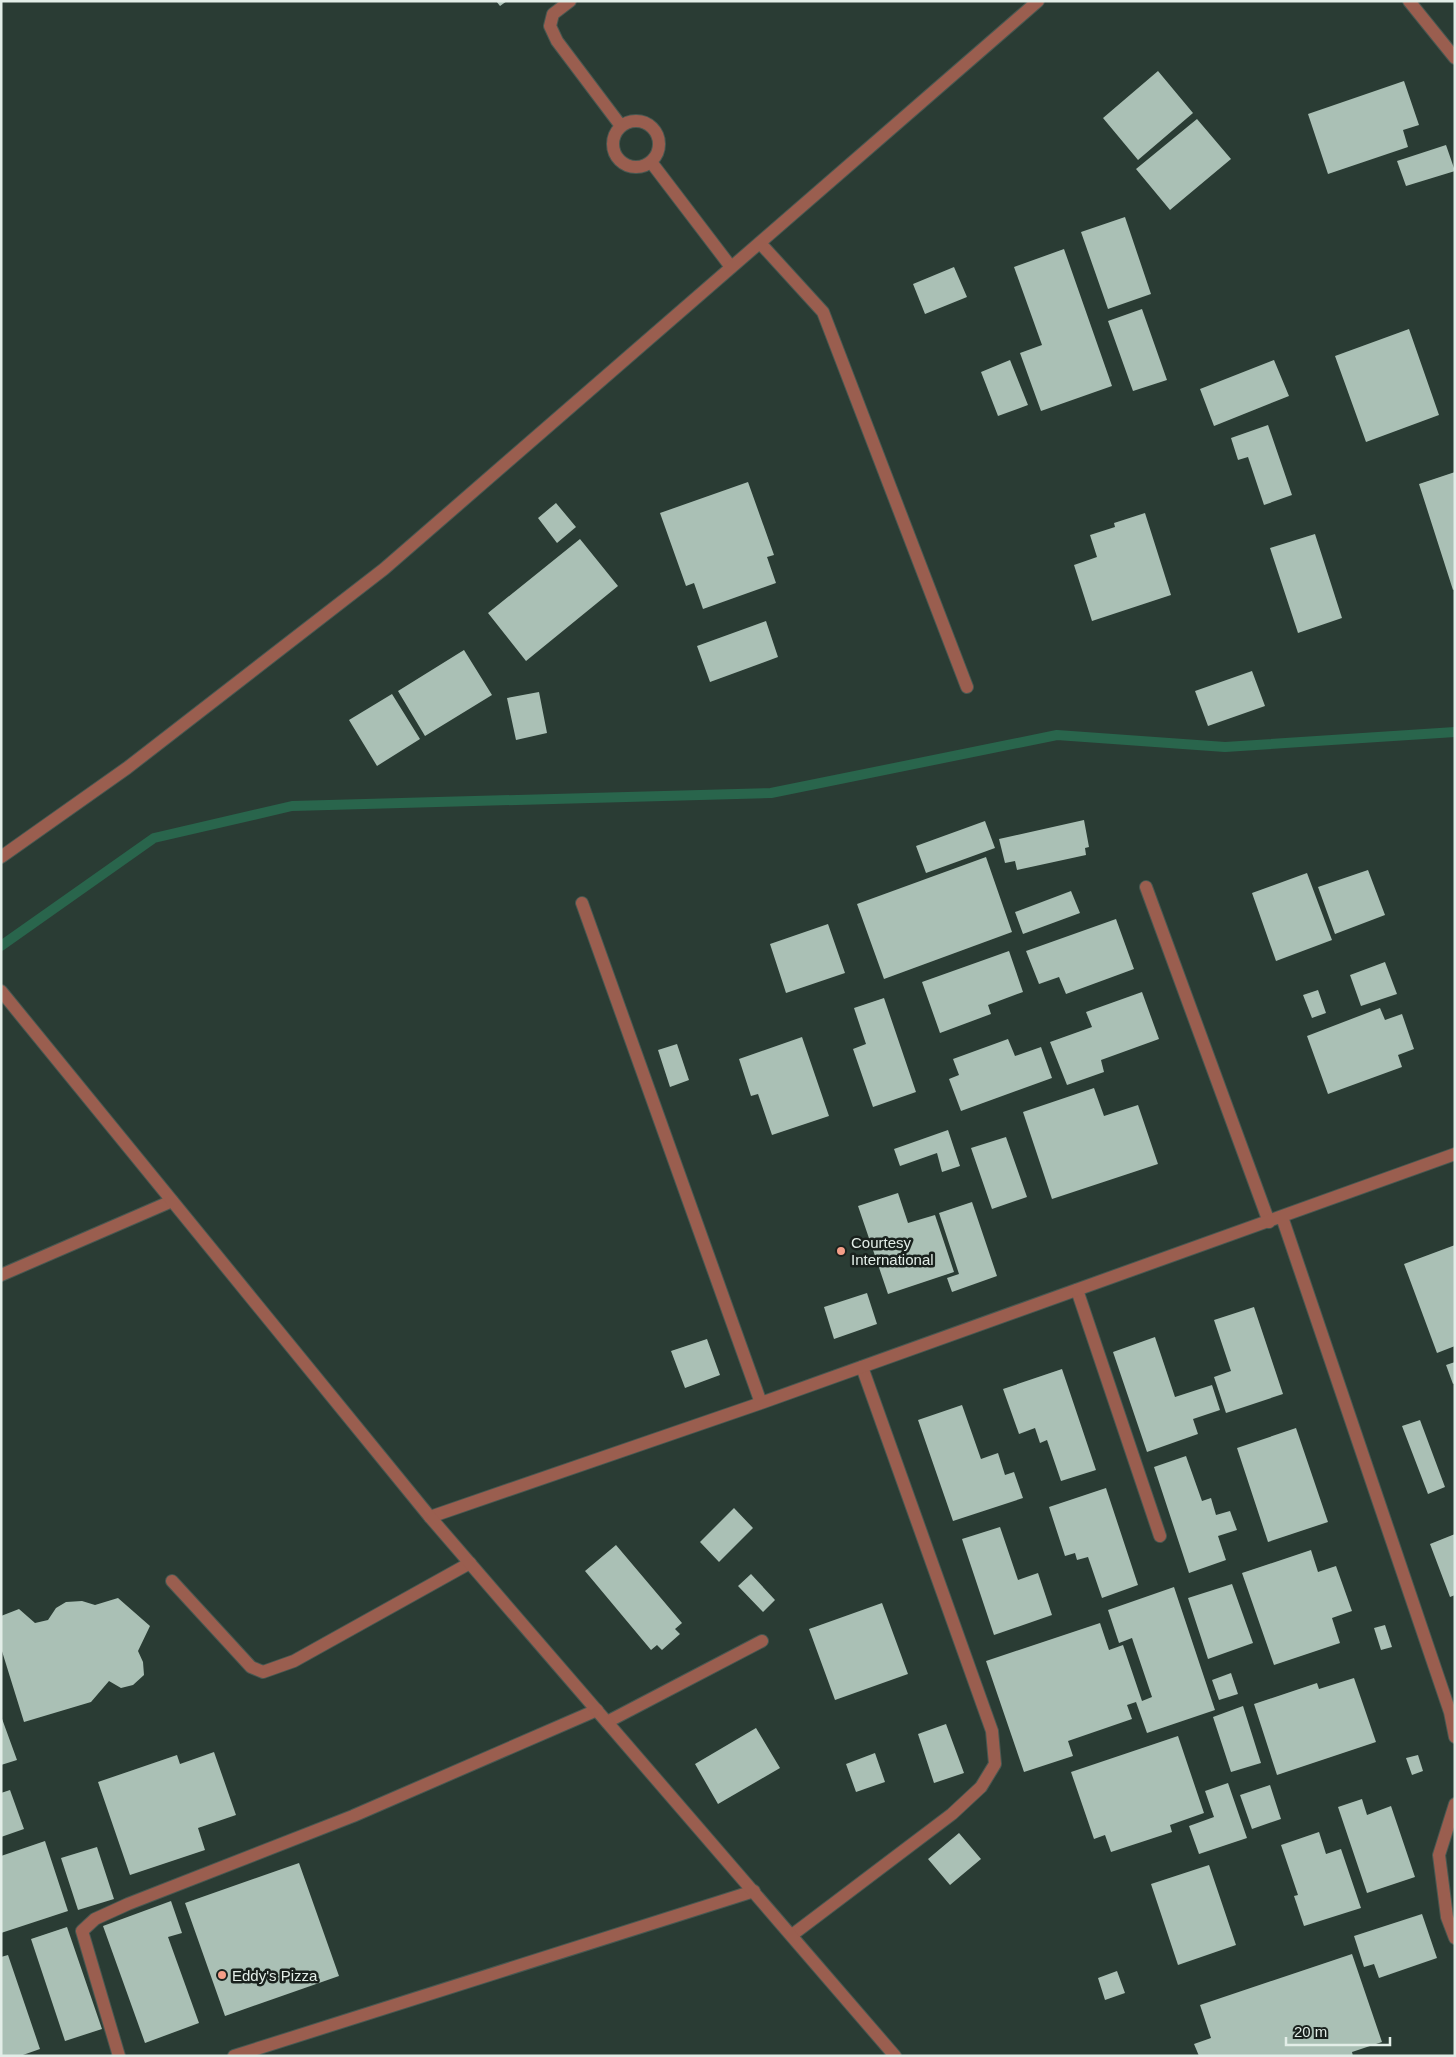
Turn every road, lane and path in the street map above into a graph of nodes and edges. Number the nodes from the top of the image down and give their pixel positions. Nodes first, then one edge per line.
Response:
1 (570, 1) edge
2 (1038, 1) edge
3 (1409, 1) edge
4 (1455, 58) edge
5 (621, 126) junction
6 (651, 162) junction
7 (760, 243) junction
8 (731, 268) junction
9 (967, 687) dead end
10 (1, 857) edge
11 (1146, 887) dead end
12 (582, 904) dead end
13 (1, 991) edge
14 (1455, 1154) edge
15 (172, 1201) junction
16 (1282, 1217) junction
17 (1269, 1222) junction
18 (1, 1275) edge
19 (1078, 1290) junction
20 (862, 1367) junction
21 (761, 1403) junction
22 (430, 1517) junction
23 (1160, 1536) dead end
24 (470, 1563) junction
25 (172, 1581) dead end
26 (762, 1641) dead end
27 (597, 1710) junction
28 (607, 1722) junction
29 (1455, 1737) edge
30 (1455, 1804) edge
31 (754, 1891) junction
32 (792, 1935) junction
33 (1455, 1938) edge
34 (119, 2056) edge
35 (234, 2056) edge
36 (896, 2056) edge

1 - 5 street
2 - 7 street
3 - 4 street
5 - 6 street
5 - 6 street
6 - 8 street
7 - 8 street
7 - 9 street
8 - 10 street
11 - 17 street
12 - 21 street
13 - 15 street
14 - 16 street
15 - 18 street
15 - 22 street
16 - 17 street
16 - 29 street
17 - 19 street
19 - 20 street
19 - 23 street
20 - 21 street
20 - 32 street
21 - 22 street
22 - 24 street
24 - 25 street
24 - 27 street
26 - 28 street
27 - 28 street
27 - 34 street
28 - 31 street
30 - 33 street
31 - 32 street
31 - 35 street
32 - 36 street

